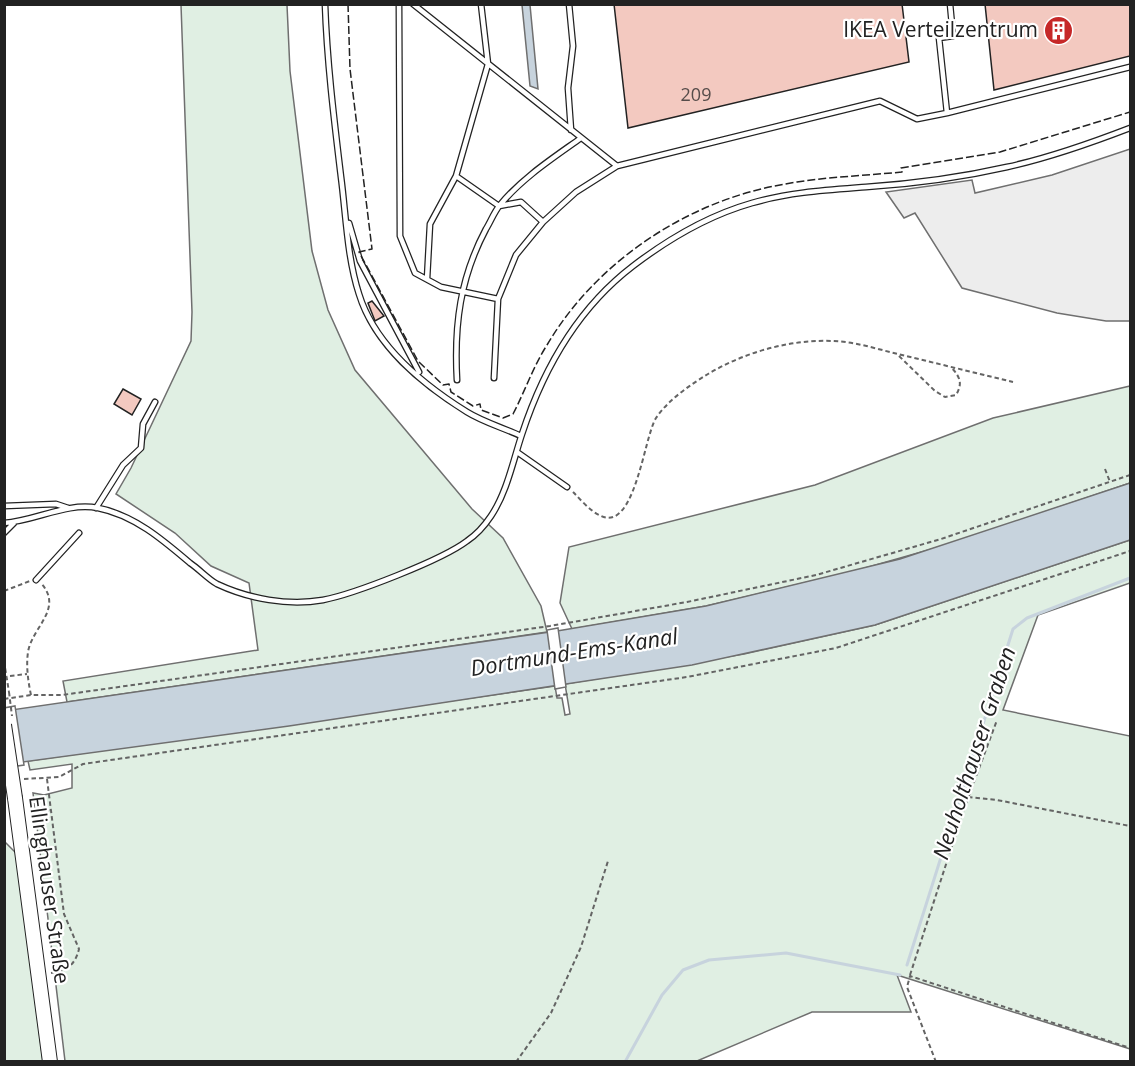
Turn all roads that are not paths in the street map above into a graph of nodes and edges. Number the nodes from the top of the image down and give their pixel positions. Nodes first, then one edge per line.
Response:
1 (325, 4) edge
2 (399, 4) edge
3 (413, 4) edge
4 (481, 4) edge
5 (569, 4) edge
6 (950, 4) edge
7 (488, 64) junction
8 (1131, 67) edge
9 (947, 113) junction
10 (1131, 128) edge
11 (570, 130) junction
12 (581, 138) junction
13 (617, 166) junction
14 (456, 176) junction
15 (499, 206) junction
16 (345, 208) junction
17 (543, 222) junction
18 (427, 279) junction
19 (461, 291) junction
20 (498, 299) junction
21 (494, 378) dead end
22 (458, 380) dead end
23 (428, 384) junction
24 (155, 402) dead end
25 (521, 436) junction
26 (517, 452) junction
27 (567, 487) road end
28 (4, 506) edge
29 (68, 508) junction
30 (96, 508) junction
31 (14, 522) junction
32 (4, 523) edge
33 (4, 533) edge
34 (78, 533) dead end
35 (36, 580) road end
36 (4, 725) edge
37 (50, 1062) edge

1 - 16 lane
2 - 18 lane
3 - 7 lane
4 - 7 lane
5 - 11 lane
6 - 9 lane
7 - 11 lane
7 - 14 lane
8 - 9 lane
9 - 13 lane
10 - 25 lane
11 - 12 lane
12 - 13 lane
12 - 15 lane
13 - 17 lane
14 - 15 lane
14 - 18 lane
15 - 17 lane
15 - 19 lane
16 - 23 lane
16 - 23 lane
17 - 20 lane
18 - 19 lane
19 - 20 lane
19 - 22 lane
20 - 21 lane
23 - 25 lane
24 - 30 lane
25 - 26 lane
26 - 27 lane
26 - 30 lane
28 - 29 lane
29 - 30 lane
29 - 31 lane
31 - 32 lane
31 - 33 lane
34 - 35 lane
36 - 37 main road, Ellinghauser Straße, bridge

